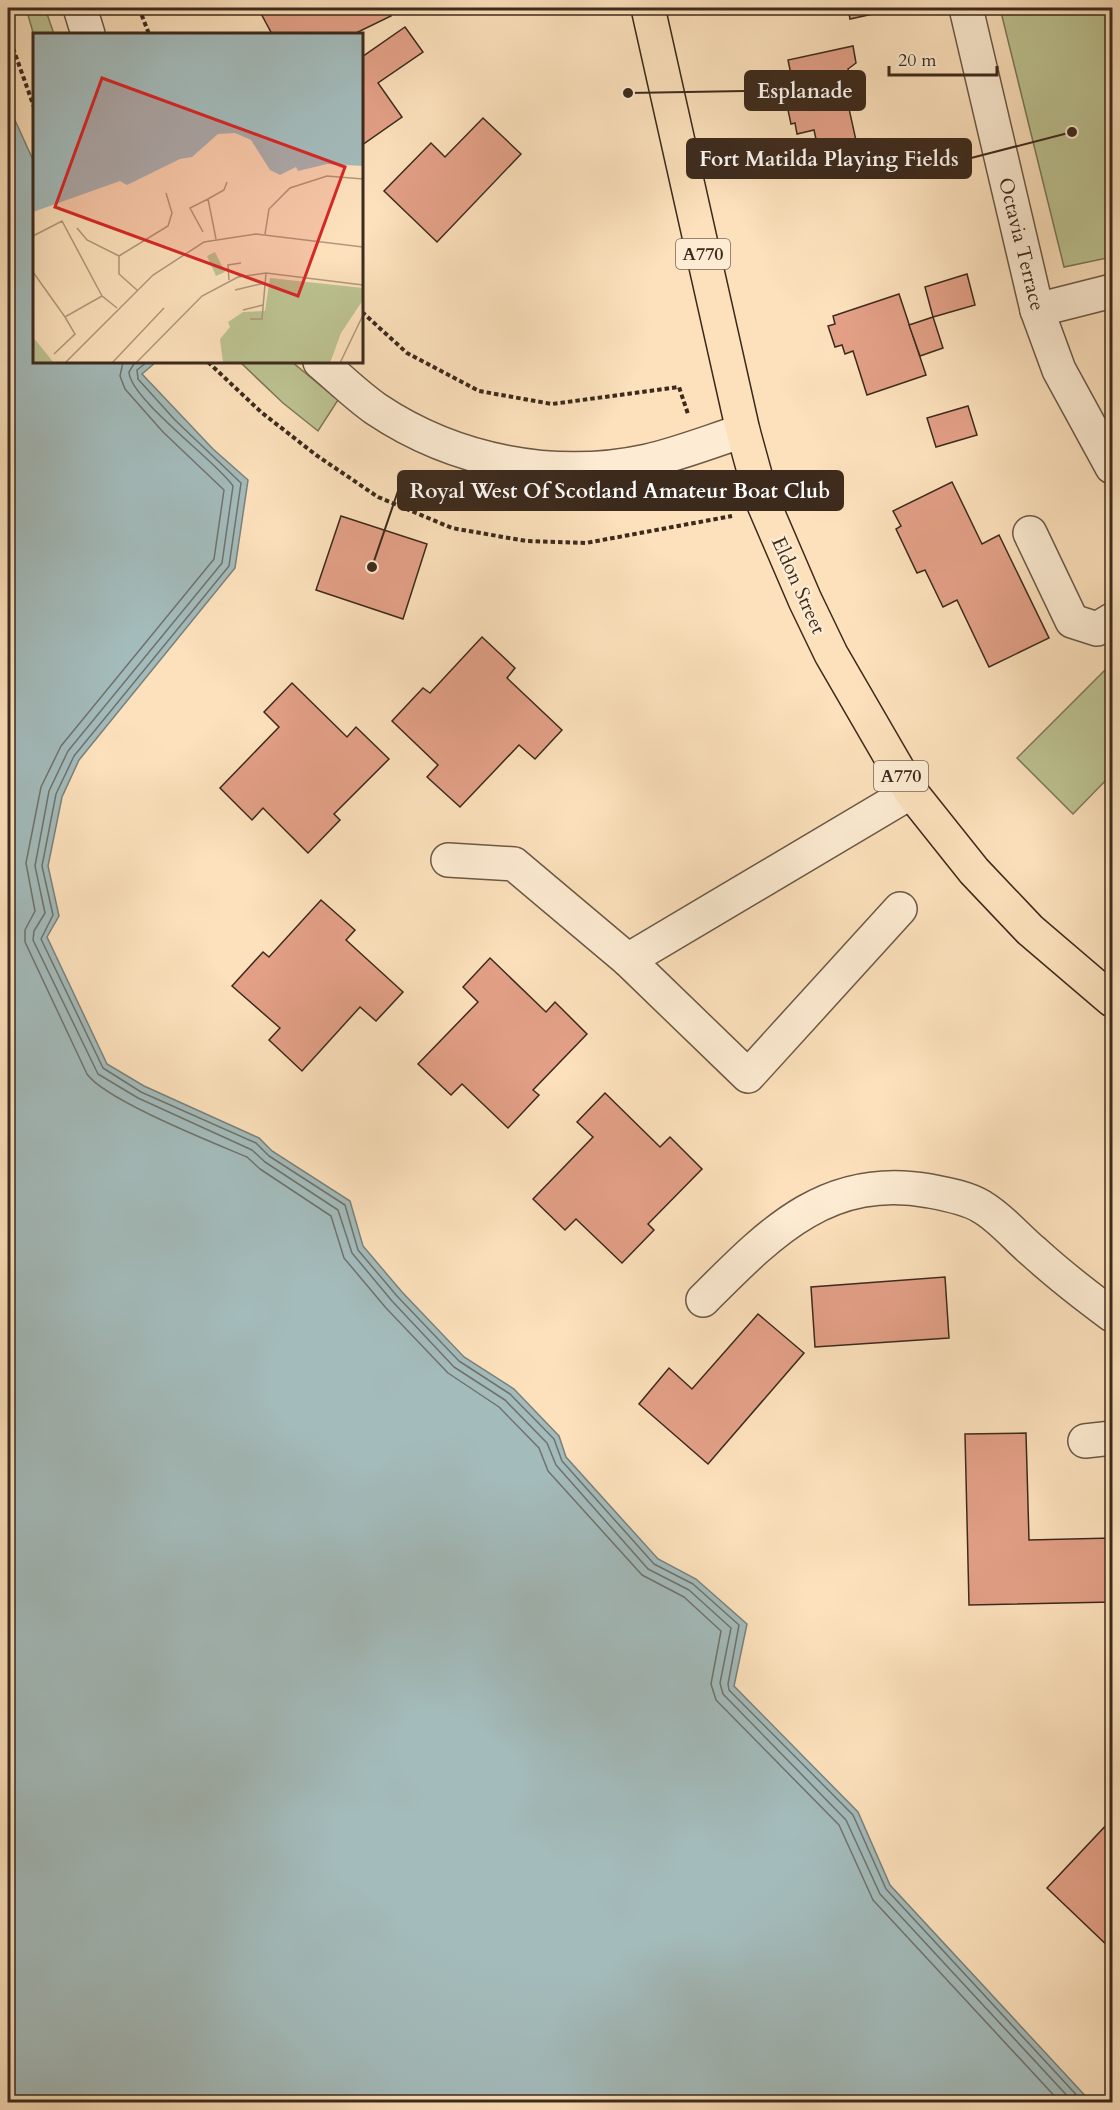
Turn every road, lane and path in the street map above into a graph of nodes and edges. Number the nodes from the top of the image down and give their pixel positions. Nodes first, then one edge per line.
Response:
1 (80, 8) edge
2 (139, 8) edge
3 (648, 8) edge
4 (966, 8) edge
5 (88, 33) edge
6 (149, 33) edge
7 (8, 34) edge
8 (33, 104) edge
9 (1112, 291) edge
10 (1037, 310) junction
11 (363, 313) edge
12 (209, 363) edge
13 (321, 363) edge
14 (743, 431) junction
15 (699, 445) junction
16 (1113, 466) edge
17 (1030, 533) dead end
18 (1113, 620) edge
19 (911, 792) junction
20 (448, 860) dead end
21 (900, 909) dead end
22 (628, 960) junction
23 (1113, 1000) edge
24 (703, 1300) dead end
25 (1113, 1315) edge

1 - 5 street
2 - 6 path
3 - 14 main road, Eldon Street / A770
4 - 10 street, Octavia Terrace
7 - 8 path
9 - 10 street
10 - 16 street, Octavia Terrace
11 - 15 path
12 - 15 path
13 - 15 street
14 - 15 street
14 - 19 main road, Eldon Street / A770
17 - 18 street
19 - 22 street
19 - 23 main road, Eldon Street / A770
20 - 22 street
21 - 22 street
24 - 25 street

